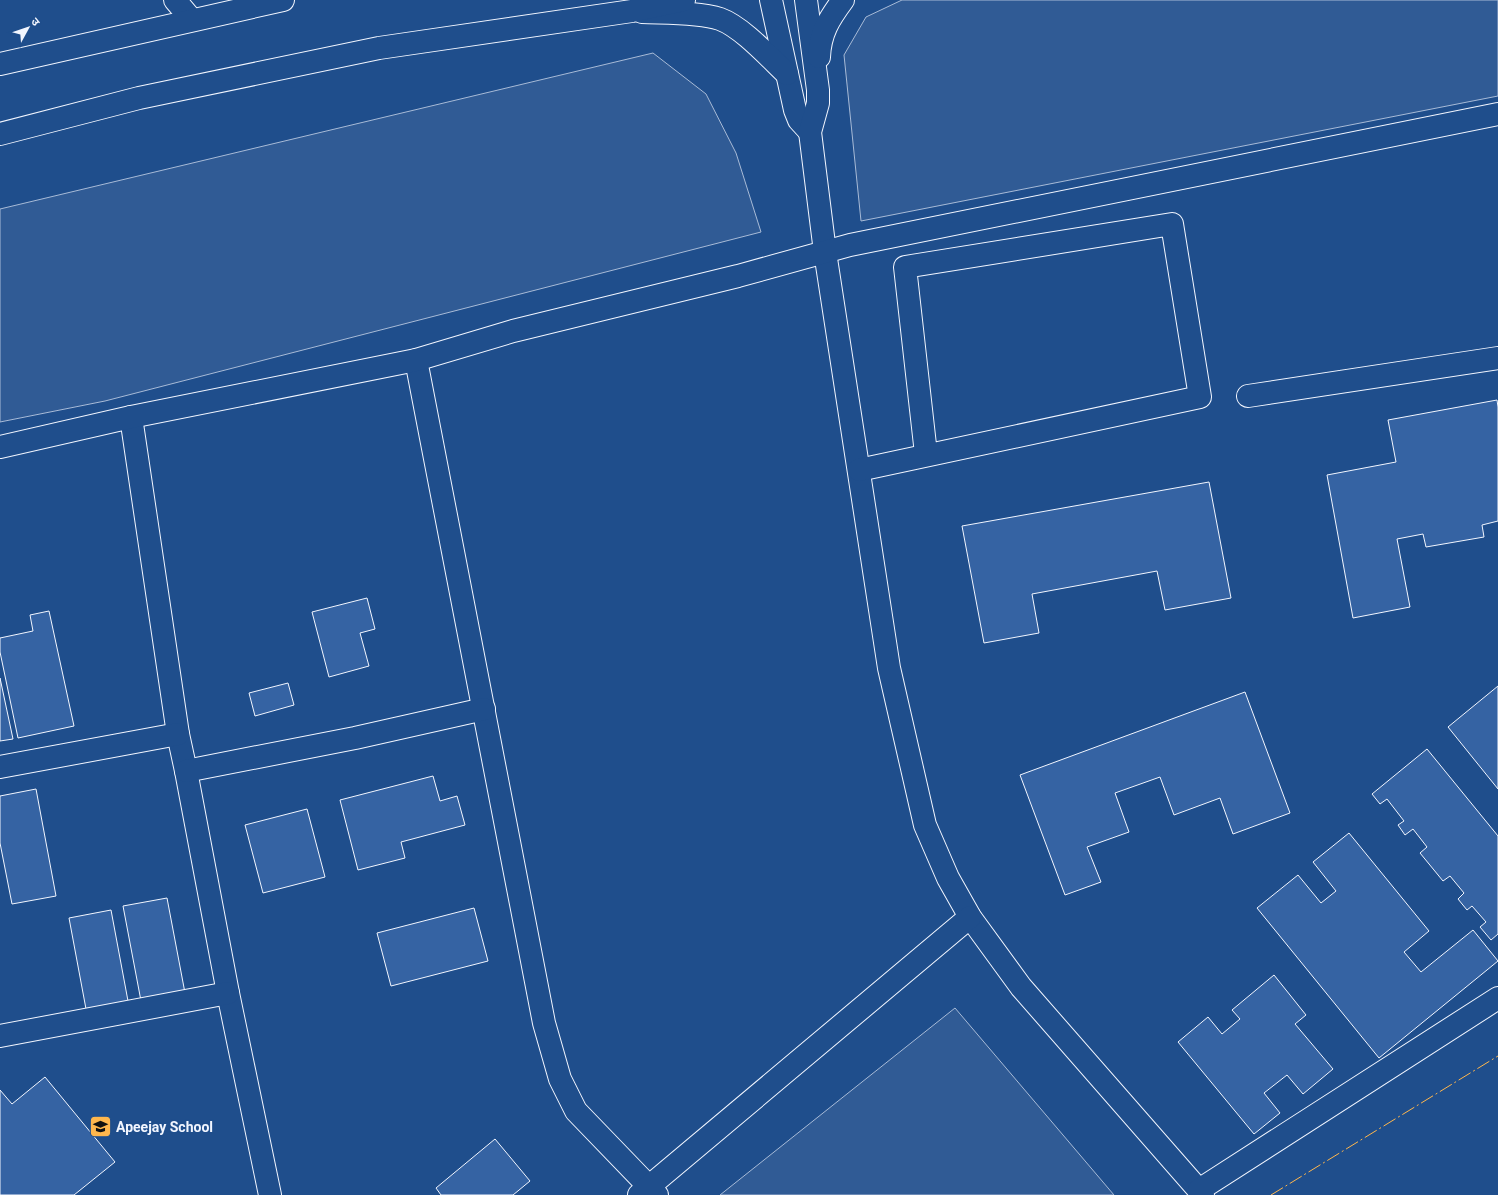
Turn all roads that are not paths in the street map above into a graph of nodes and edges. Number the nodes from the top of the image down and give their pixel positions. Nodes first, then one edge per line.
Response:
1 (175, 0) edge
2 (283, 0) edge
3 (684, 0) edge
4 (770, 0) edge
5 (806, 0) edge
6 (843, 0) edge
7 (632, 11) junction
8 (192, 20) junction
9 (0, 64) edge
10 (787, 74) junction
11 (817, 81) junction
12 (1498, 114) edge
13 (810, 132) junction
14 (0, 134) edge
15 (825, 252) junction
16 (1498, 358) edge
17 (416, 360) junction
18 (1248, 396) dead end
19 (131, 417) junction
20 (0, 447) edge
21 (926, 454) junction
22 (859, 470) junction
23 (484, 709) junction
24 (178, 734) junction
25 (0, 767) edge
26 (186, 771) junction
27 (970, 917) junction
28 (228, 993) junction
29 (1498, 998) edge
30 (0, 1036) edge
31 (648, 1192) edge
32 (1201, 1193) edge
33 (270, 1195) edge

1 - 8 street
2 - 8 street
3 - 7 street
4 - 10 street
5 - 11 street
6 - 11 street
7 - 10 street
7 - 14 street
8 - 9 street
10 - 13 street
11 - 13 street
12 - 15 street
13 - 15 street
15 - 17 street
15 - 22 street
16 - 18 street
17 - 19 street
17 - 23 street
19 - 20 street
19 - 24 street
21 - 21 street
21 - 22 street
22 - 27 street
23 - 26 street
23 - 31 street
24 - 25 street
24 - 26 street
26 - 28 street
27 - 31 street
27 - 32 street
28 - 30 street
28 - 33 street
29 - 32 street

